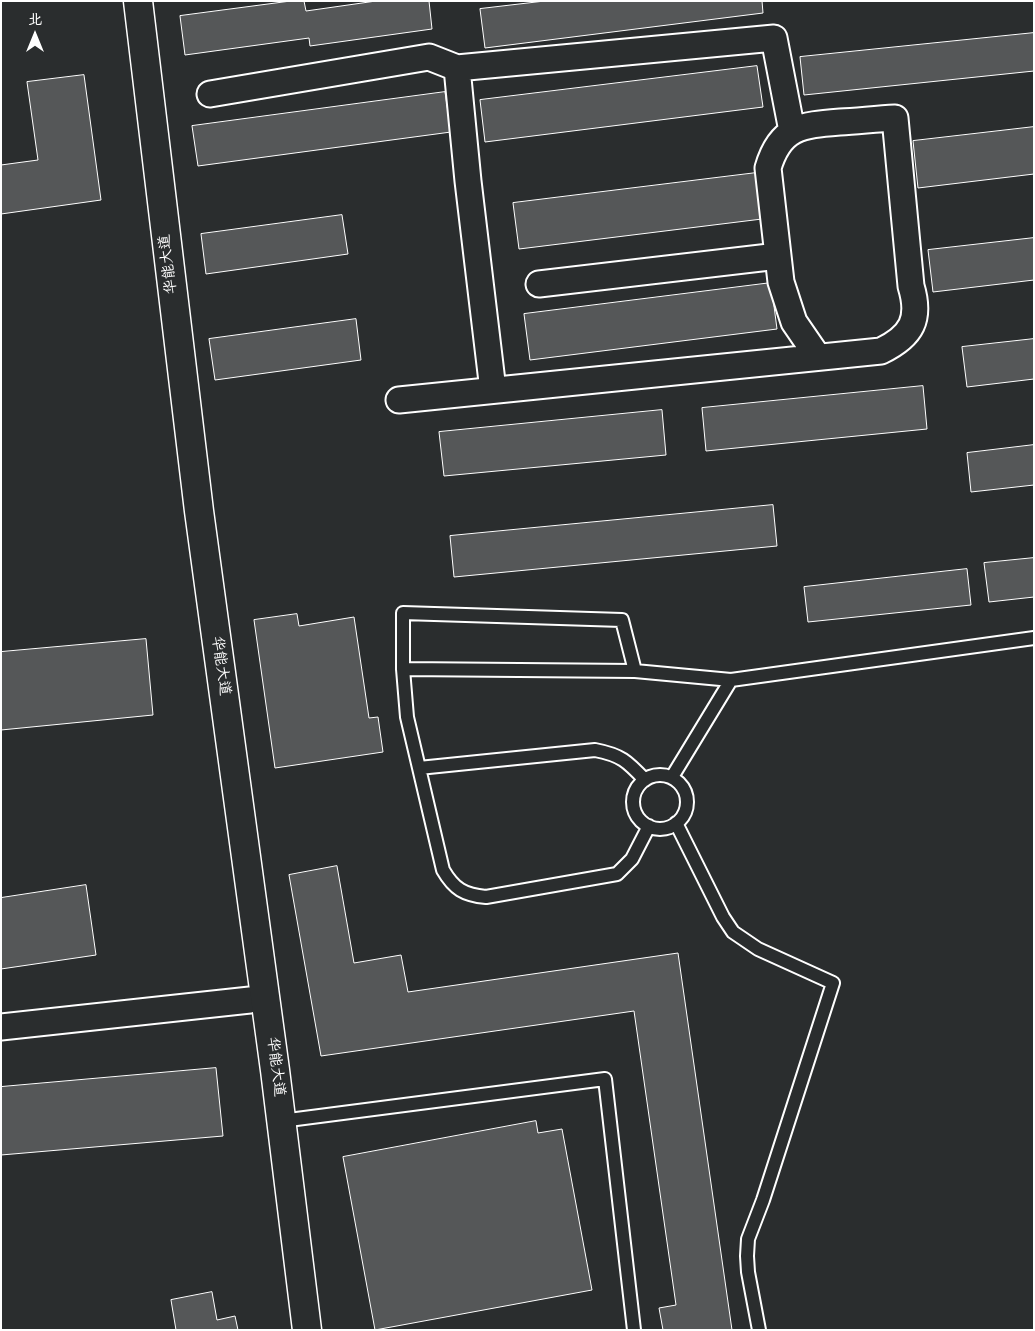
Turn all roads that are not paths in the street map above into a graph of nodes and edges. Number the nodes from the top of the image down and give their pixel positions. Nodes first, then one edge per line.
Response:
1 (123, 1) edge
2 (138, 1) edge
3 (457, 68) junction
4 (210, 94) dead end
5 (792, 131) junction
6 (778, 256) junction
7 (539, 284) dead end
8 (818, 357) junction
9 (493, 390) junction
10 (399, 400) dead end
11 (1034, 638) edge
12 (403, 668) junction
13 (635, 671) junction
14 (731, 680) junction
15 (419, 768) junction
16 (672, 777) junction
17 (645, 780) junction
18 (676, 823) junction
19 (649, 826) junction
20 (250, 1000) junction
21 (1, 1027) edge
22 (281, 1121) junction
23 (292, 1330) edge
24 (307, 1330) edge
25 (634, 1330) edge
26 (759, 1330) edge

1 - 20 street, 华能大道
2 - 22 street, 华能大道
3 - 4 street
3 - 5 street
3 - 9 street
5 - 6 street
5 - 8 street
6 - 7 street
6 - 8 street
8 - 9 street
9 - 10 street
11 - 14 lane
12 - 13 lane
12 - 13 lane
12 - 15 lane
13 - 14 lane
14 - 16 lane
15 - 17 lane
15 - 19 lane
16 - 17 lane
16 - 18 lane
17 - 19 lane
18 - 19 lane
18 - 26 lane
20 - 21 street
20 - 23 street, 华能大道
22 - 24 street, 华能大道
22 - 25 lane

